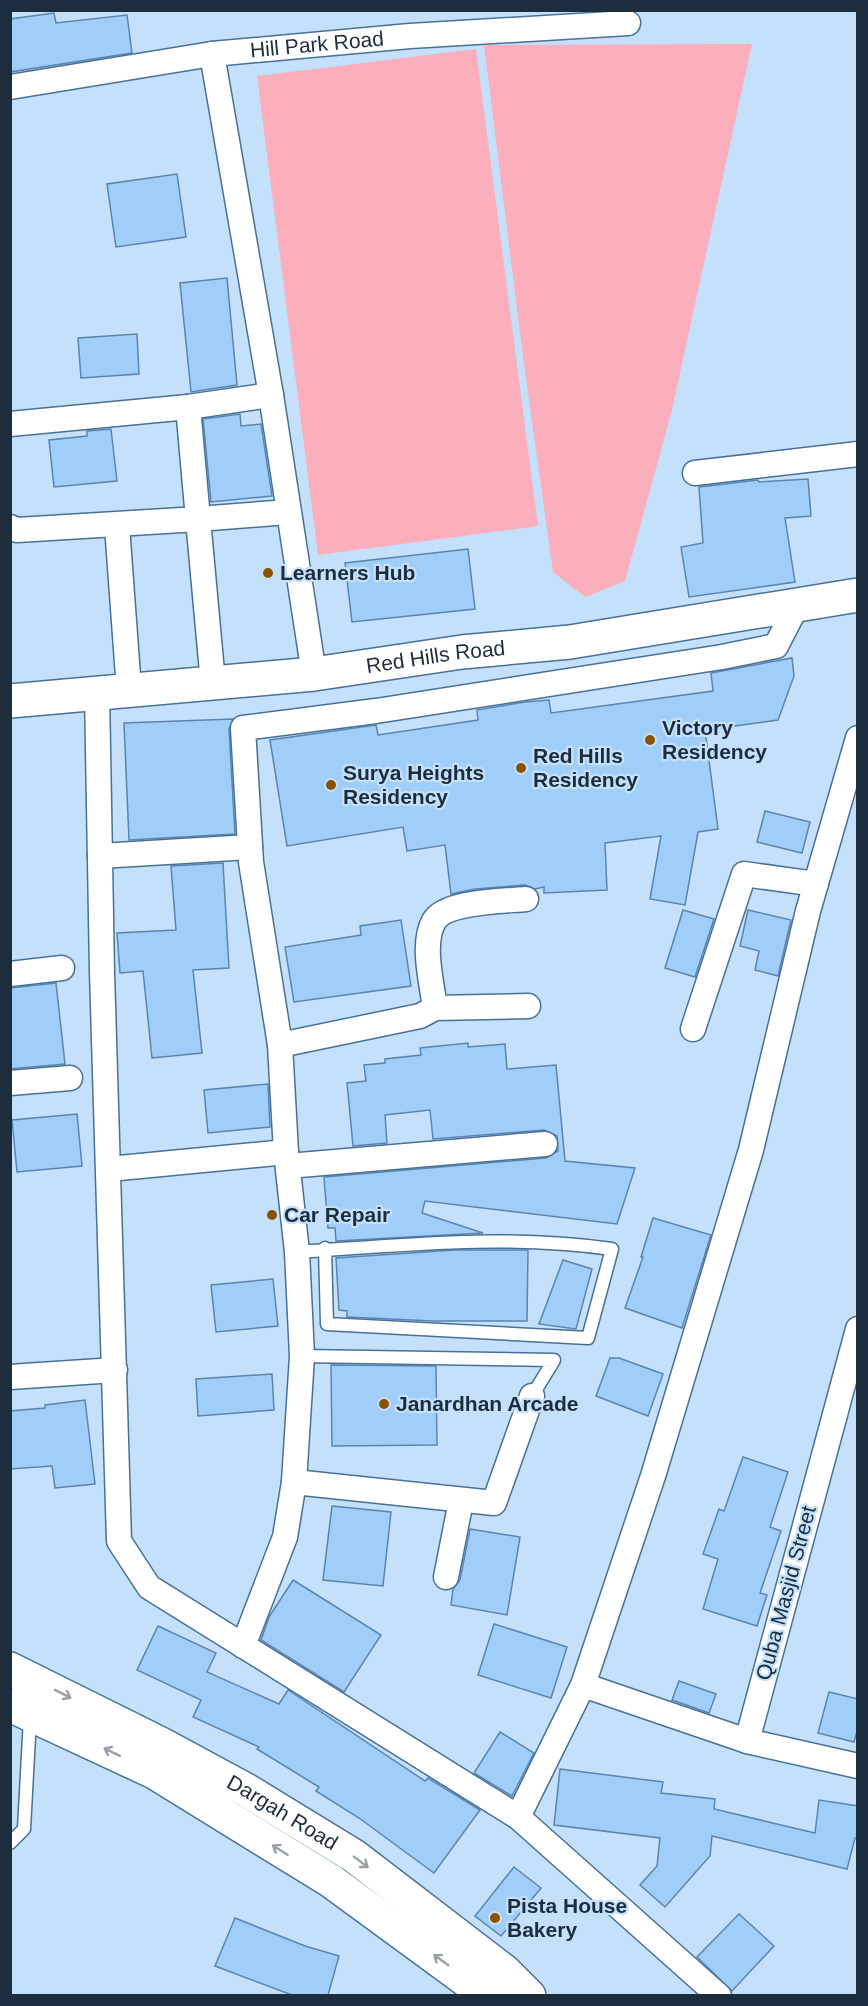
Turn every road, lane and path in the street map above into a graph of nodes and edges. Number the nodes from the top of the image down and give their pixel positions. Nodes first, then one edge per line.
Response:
1 (628, 23) dead end
2 (212, 54) junction
3 (10, 87) edge
4 (271, 395) junction
5 (188, 407) junction
6 (10, 424) edge
7 (858, 454) edge
8 (695, 472) dead end
9 (288, 512) junction
10 (198, 519) junction
11 (117, 526) junction
12 (10, 527) edge
13 (858, 595) edge
14 (796, 606) junction
15 (314, 674) junction
16 (213, 683) junction
17 (113, 692) junction
18 (10, 701) edge
19 (858, 738) edge
20 (250, 847) junction
21 (100, 856) junction
22 (816, 884) junction
23 (526, 899) dead end
24 (62, 968) dead end
25 (10, 974) edge
26 (528, 1006) dead end
27 (435, 1008) junction
28 (693, 1029) dead end
29 (280, 1045) junction
30 (70, 1078) dead end
31 (10, 1083) edge
32 (545, 1144) dead end
33 (287, 1159) junction
34 (109, 1169) junction
35 (325, 1248) junction
36 (297, 1252) junction
37 (856, 1332) edge
38 (302, 1356) junction
39 (115, 1370) junction
40 (10, 1377) edge
41 (532, 1396) joint
42 (294, 1482) junction
43 (460, 1501) junction
44 (446, 1577) dead end
45 (243, 1646) junction
46 (10, 1669) edge
47 (583, 1685) junction
48 (20, 1709) edge
49 (747, 1741) junction
50 (858, 1766) edge
51 (518, 1817) junction
52 (10, 1843) edge
53 (488, 1995) edge
54 (529, 1995) edge
55 (719, 1995) edge

1 - 2 street, Hill Park Road
2 - 3 street, Hill Park Road
2 - 4 street
4 - 5 street
4 - 9 street
5 - 6 street
5 - 10 street
7 - 8 street
9 - 10 street
9 - 15 street
10 - 11 street
10 - 16 street
11 - 12 street
11 - 17 street
13 - 14 main road, Red Hills Road
14 - 15 main road, Red Hills Road
14 - 20 street
15 - 16 main road, Red Hills Road
16 - 17 main road, Red Hills Road
17 - 18 main road, Red Hills Road
17 - 21 street
19 - 22 street
20 - 21 street
20 - 29 street
21 - 34 street
22 - 28 street
22 - 47 street
23 - 27 street
24 - 25 street
26 - 27 street
27 - 29 street
29 - 33 street
30 - 31 street
32 - 33 street
33 - 34 street
33 - 36 street
34 - 39 street
35 - 35 lane
35 - 36 lane
36 - 38 street
37 - 49 street, Quba Masjid Street
38 - 41 lane
38 - 42 street
39 - 40 street
39 - 45 street
41 - 43 street
42 - 43 street
42 - 45 street
43 - 44 street
45 - 51 street
46 -> 54 main road, Dargah Road
47 - 49 street
47 - 51 street
48 - 52 lane
53 -> 48 main road, Dargah Road
49 - 50 street
51 - 55 street

